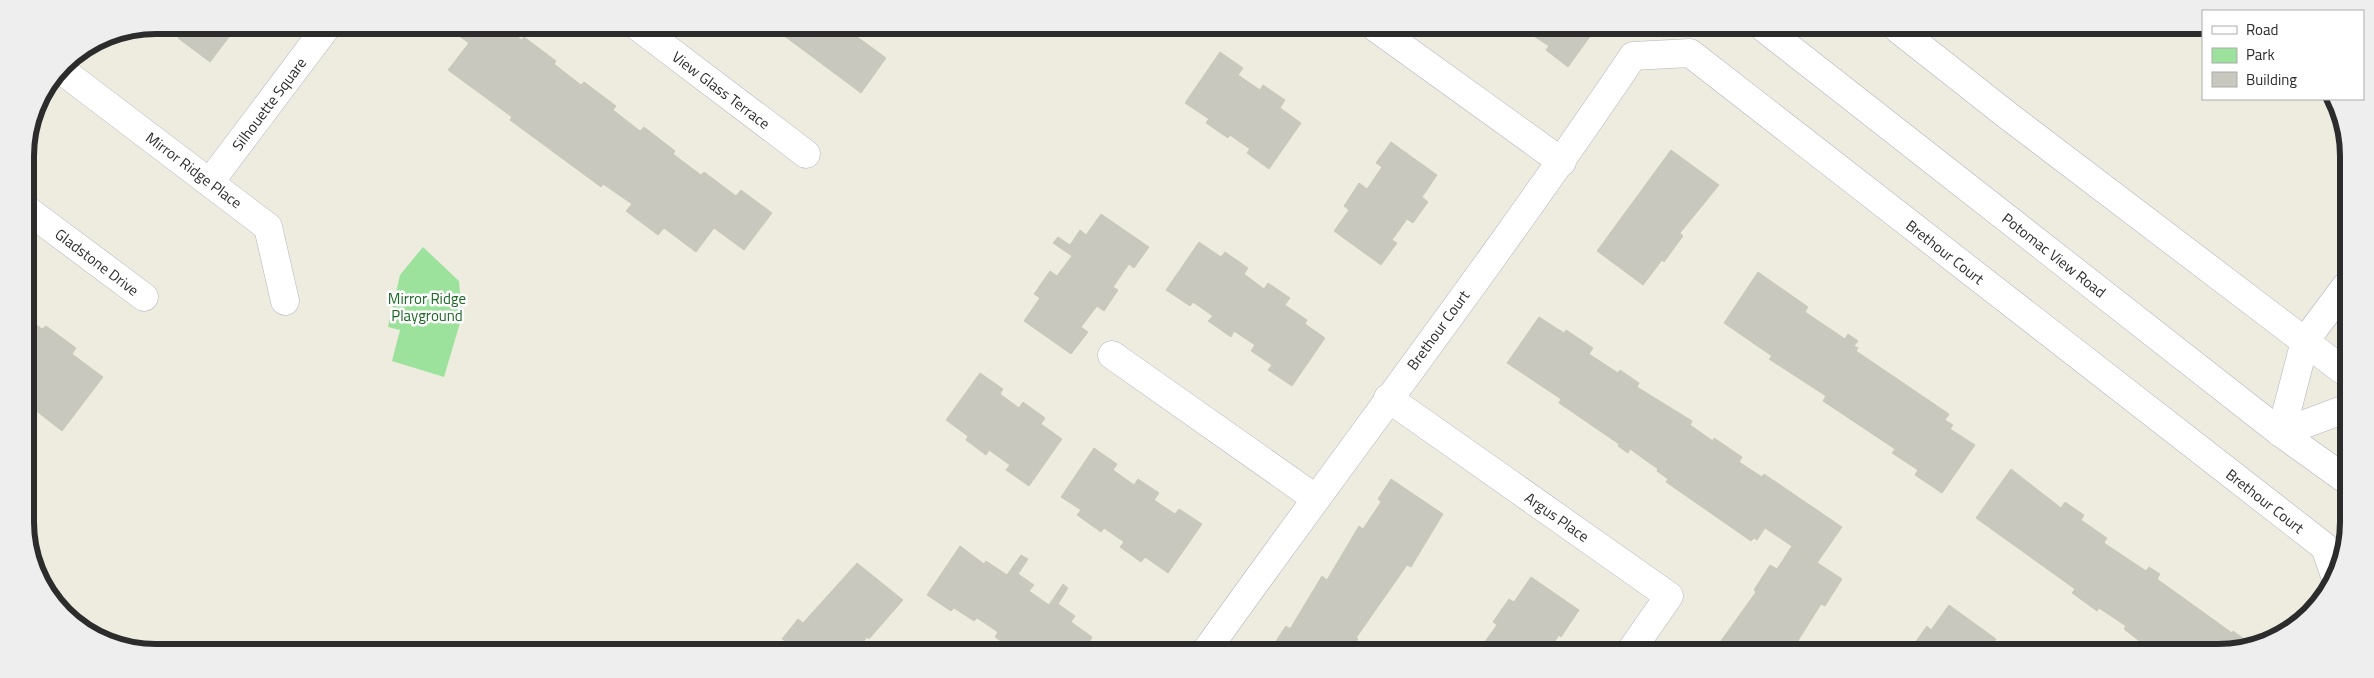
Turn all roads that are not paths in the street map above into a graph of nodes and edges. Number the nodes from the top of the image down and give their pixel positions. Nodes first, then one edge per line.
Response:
1 (321, 34) edge
2 (648, 34) edge
3 (1384, 34) edge
4 (1772, 34) edge
5 (1904, 34) edge
6 (66, 73) edge
7 (806, 154) dead end
8 (1562, 162) junction
9 (210, 182) junction
10 (34, 215) edge
11 (2340, 294) edge
12 (144, 297) dead end
13 (285, 301) dead end
14 (2305, 341) junction
15 (1112, 355) dead end
16 (2340, 367) edge
17 (1388, 398) junction
18 (2340, 411) edge
19 (2282, 433) junction
20 (2340, 476) edge
21 (1315, 498) junction
22 (2332, 567) edge
23 (1211, 644) edge
24 (1636, 644) edge

1 - 9 street, Silhouette Square
2 - 7 street, View Glass Terrace
3 - 8 street
4 - 19 street, Potomac View Road
5 - 14 street
6 - 9 street, Mirror Ridge Place
8 - 17 street, Brethour Court
8 - 22 street, Brethour Court
9 - 13 street, Mirror Ridge Place
10 - 12 street, Gladstone Drive
11 - 14 street
14 - 16 street
14 - 19 street
15 - 21 street
17 - 21 street, Brethour Court
17 - 24 street, Argus Place
18 - 19 street
19 - 20 street, Potomac View Road
21 - 23 street, Brethour Court

